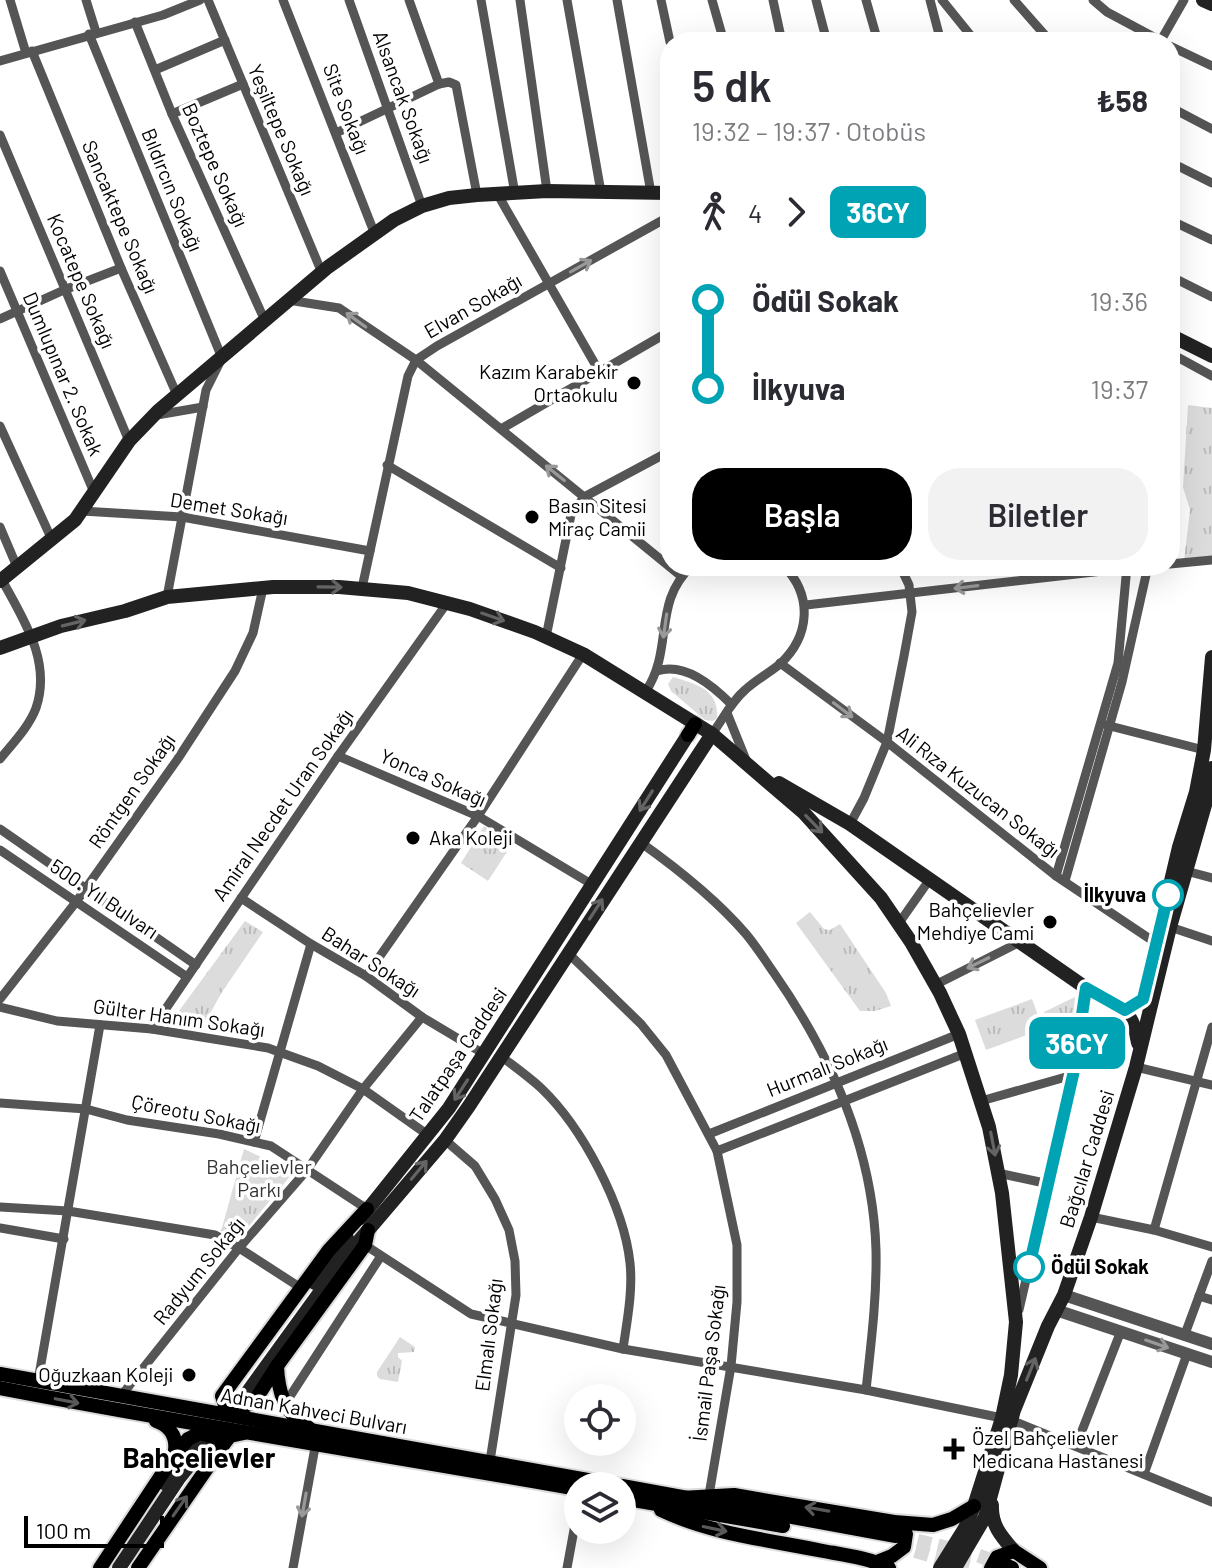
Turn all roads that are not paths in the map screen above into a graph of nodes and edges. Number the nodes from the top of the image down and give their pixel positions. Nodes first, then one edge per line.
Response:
1 (10, 0) edge
2 (86, 0) edge
3 (200, 0) edge
4 (208, 0) edge
5 (283, 0) edge
6 (409, 0) edge
7 (481, 0) edge
8 (520, 0) edge
9 (567, 0) edge
10 (617, 0) edge
11 (661, 0) edge
12 (712, 0) edge
13 (773, 0) edge
14 (816, 0) edge
15 (866, 0) edge
16 (930, 0) edge
17 (942, 0) edge
18 (1014, 0) edge
19 (1093, 0) edge
20 (1184, 0) edge
21 (1203, 0) edge
22 (352, 1) edge
23 (1212, 4) edge
24 (135, 22) junction
25 (668, 32) edge
26 (721, 32) edge
27 (780, 32) edge
28 (824, 32) edge
29 (875, 32) edge
30 (938, 32) edge
31 (968, 32) edge
32 (1042, 32) edge
33 (1143, 32) edge
34 (1166, 32) edge
35 (93, 33) junction
36 (225, 40) junction
37 (1180, 51) edge
38 (29, 52) junction
39 (0, 61) edge
40 (1212, 66) edge
41 (155, 70) junction
42 (243, 84) junction
43 (439, 84) junction
44 (390, 109) junction
45 (1180, 112) edge
46 (172, 114) junction
47 (1212, 129) edge
48 (336, 133) junction
49 (0, 135) edge
50 (1180, 167) edge
51 (1212, 183) edge
52 (547, 191) junction
53 (601, 192) junction
54 (651, 193) junction
55 (660, 193) edge
56 (515, 194) junction
57 (477, 195) junction
58 (498, 195) junction
59 (422, 206) junction
60 (660, 222) edge
61 (1180, 225) edge
62 (374, 232) junction
63 (1212, 240) edge
64 (121, 268) junction
65 (0, 271) edge
66 (322, 273) junction
67 (1180, 281) edge
68 (549, 284) junction
69 (64, 290) junction
70 (1212, 297) edge
71 (288, 300) junction
72 (16, 311) junction
73 (0, 319) edge
74 (265, 321) junction
75 (660, 337) edge
76 (1180, 340) edge
77 (1212, 356) edge
78 (222, 358) junction
79 (1180, 358) edge
80 (416, 360) junction
81 (599, 371) junction
82 (1212, 376) edge
83 (202, 384) junction
84 (177, 395) junction
85 (203, 407) junction
86 (154, 416) junction
87 (0, 426) edge
88 (501, 429) junction
89 (129, 441) junction
90 (4, 446) edge
91 (660, 456) edge
92 (387, 465) junction
93 (93, 490) junction
94 (584, 497) junction
95 (82, 511) junction
96 (182, 517) junction
97 (0, 527) edge
98 (52, 540) junction
99 (370, 551) junction
100 (660, 559) edge
101 (1212, 560) edge
102 (1180, 563) edge
103 (17, 567) junction
104 (561, 568) junction
105 (681, 576) edge
106 (791, 576) edge
107 (905, 576) edge
108 (1052, 576) edge
109 (1126, 576) edge
110 (1145, 576) edge
111 (1, 581) edge
112 (263, 588) junction
113 (362, 588) junction
114 (910, 593) junction
115 (167, 597) junction
116 (447, 603) junction
117 (806, 605) junction
118 (32, 636) junction
119 (546, 637) junction
120 (0, 648) edge
121 (583, 654) junction
122 (1212, 657) edge
123 (780, 663) junction
124 (657, 671) junction
125 (1211, 681) edge
126 (646, 691) junction
127 (729, 708) junction
128 (1106, 725) junction
129 (691, 729) junction
130 (712, 734) junction
131 (887, 742) junction
132 (1204, 750) junction
133 (338, 756) junction
134 (0, 759) edge
135 (752, 767) junction
136 (1212, 768) edge
137 (1207, 814) edge
138 (478, 816) junction
139 (850, 824) junction
140 (0, 829) edge
141 (640, 842) junction
142 (0, 850) edge
143 (846, 857) junction
144 (1186, 871) junction
145 (1060, 878) junction
146 (1212, 878) edge
147 (930, 879) junction
148 (593, 885) junction
149 (85, 888) junction
150 (241, 898) junction
151 (76, 902) junction
152 (899, 923) junction
153 (1170, 927) junction
154 (1212, 941) edge
155 (1020, 942) junction
156 (1156, 943) junction
157 (311, 944) junction
158 (568, 953) junction
159 (196, 965) junction
160 (366, 976) junction
161 (187, 977) junction
162 (935, 985) junction
163 (1086, 988) junction
164 (0, 999) edge
165 (0, 1007) edge
166 (1125, 1010) junction
167 (422, 1017) junction
168 (100, 1025) junction
169 (1212, 1027) edge
170 (152, 1029) junction
171 (959, 1034) junction
172 (280, 1052) junction
173 (1140, 1052) junction
174 (966, 1053) junction
175 (484, 1054) junction
176 (502, 1057) junction
177 (1136, 1067) junction
178 (1073, 1075) junction
179 (1198, 1081) junction
180 (836, 1082) junction
181 (1212, 1085) edge
182 (363, 1089) junction
183 (845, 1100) junction
184 (981, 1101) junction
185 (0, 1103) edge
186 (86, 1109) junction
187 (709, 1134) junction
188 (428, 1135) junction
189 (445, 1140) junction
190 (254, 1142) junction
191 (717, 1151) junction
192 (307, 1170) junction
193 (998, 1173) junction
194 (1049, 1184) junction
195 (0, 1207) edge
196 (367, 1209) junction
197 (68, 1211) junction
198 (1091, 1217) junction
199 (0, 1228) edge
200 (368, 1230) junction
201 (1154, 1230) junction
202 (64, 1239) junction
203 (365, 1245) junction
204 (1212, 1247) edge
205 (239, 1248) junction
206 (381, 1256) junction
207 (1212, 1261) edge
208 (301, 1288) junction
209 (1064, 1295) junction
210 (1199, 1296) junction
211 (1212, 1300) edge
212 (1056, 1310) junction
213 (1016, 1322) junction
214 (511, 1323) junction
215 (1048, 1326) junction
216 (1121, 1331) junction
217 (1185, 1334) junction
218 (1212, 1344) edge
219 (623, 1349) junction
220 (1187, 1354) junction
221 (1212, 1362) edge
222 (277, 1366) junction
223 (731, 1366) junction
224 (0, 1374) edge
225 (38, 1381) junction
226 (0, 1388) edge
227 (866, 1390) junction
228 (121, 1396) junction
229 (234, 1396) junction
230 (285, 1404) junction
231 (198, 1411) junction
232 (133, 1413) junction
233 (1006, 1419) junction
234 (253, 1432) junction
235 (322, 1438) junction
236 (209, 1442) junction
237 (1076, 1446) junction
238 (174, 1456) junction
239 (490, 1461) junction
240 (1144, 1474) junction
241 (564, 1475) edge
242 (564, 1486) edge
243 (636, 1489) edge
244 (709, 1495) junction
245 (992, 1497) junction
246 (681, 1498) junction
247 (636, 1501) edge
248 (643, 1502) junction
249 (1212, 1502) edge
250 (974, 1506) junction
251 (895, 1534) junction
252 (571, 1544) edge
253 (1014, 1551) junction
254 (844, 1562) edge
255 (883, 1565) edge
256 (1002, 1567) edge
257 (103, 1568) edge
258 (119, 1568) edge
259 (138, 1568) edge
260 (293, 1568) edge
261 (567, 1568) edge
262 (940, 1568) edge
263 (955, 1568) edge
264 (1040, 1568) edge

1 - 38 street, Sancaktepe Sokağı
2 - 35 street, Bıldırcın Sokağı
3 - 24 street
4 - 36 street, Yeşiltepe Sokağı
5 - 48 street, Site Sokağı
6 - 43 street
7 - 56 street
8 - 52 street
9 - 53 street
10 - 54 street
11 - 25 street
12 - 26 street
13 - 27 street
14 - 28 street
15 - 29 street
16 - 30 street
17 - 31 street
18 - 32 street
19 - 33 street
20 - 34 street
21 - 23 main road
22 - 44 street, Alsancak Sokağı
24 - 35 street
24 - 41 street, Boztepe Sokağı
35 - 38 street
35 - 78 street, Bıldırcın Sokağı
36 - 41 street
36 - 42 street, Yeşiltepe Sokağı
37 - 40 street
38 - 39 street
38 - 64 street, Sancaktepe Sokağı
41 - 46 street, Boztepe Sokağı
42 - 46 street
42 - 66 street, Yeşiltepe Sokağı
43 - 44 street
43 - 57 street
44 - 48 street
44 - 59 street, Alsancak Sokağı
45 - 47 street
46 - 74 street, Boztepe Sokağı
48 - 62 street, Site Sokağı
49 - 69 street, Kocatepe Sokağı
50 - 51 street
52 - 53 main road
52 - 56 main road
53 - 54 main road
54 - 55 main road
56 - 58 main road
57 - 58 main road
57 - 59 main road
58 - 68 street
59 - 62 main road
68 -> 60 street, Elvan Sokağı
61 - 63 street
62 - 66 main road
64 - 69 street
64 - 84 street, Sancaktepe Sokağı
65 - 72 street, Dumlupınar 2. Sokak
66 - 71 main road
67 - 70 street
68 - 80 street, Elvan Sokağı
68 - 81 street
69 - 72 street
69 - 89 street, Kocatepe Sokağı
71 - 74 main road
80 -> 71 street
72 - 73 street
72 - 93 street, Dumlupınar 2. Sokak
74 - 78 main road
75 - 81 street
76 - 77 main road
78 - 83 main road
79 - 82 street
80 - 88 street
80 - 92 street, Elvan Sokağı
81 - 88 street
83 - 84 main road
83 - 85 street
84 - 86 main road
85 - 86 street
85 - 96 street
86 - 89 main road
87 - 90 street
94 -> 88 street
89 - 93 main road
90 - 98 street
91 - 94 street
92 - 99 street, Elvan Sokağı
92 - 104 street
93 - 95 main road
94 - 100 street
94 - 104 street
95 - 96 street, Demet Sokağı
95 - 98 main road
96 - 99 street, Demet Sokağı
96 - 115 street
97 - 103 street
98 - 103 main road
99 - 113 street, Elvan Sokağı
101 - 102 street
103 - 111 main road
104 - 119 street
105 -> 124 street
106 - 117 street
107 - 114 street
108 -> 114 street
109 - 128 street
110 - 128 street
111 - 118 street
112 -> 113 main road
112 - 115 main road
112 - 149 street, Röntgen Sokağı
113 - 116 main road
114 - 117 street
114 - 131 street
118 -> 115 main road
116 -> 119 main road
116 - 133 street, Amiral Necdet Uran Sokağı
117 - 123 street
118 - 120 main road
118 - 134 street
119 - 121 main road
121 - 126 main road
121 - 138 street
122 - 125 main road
123 - 127 street
123 -> 131 street, Ali Rıza Kuzucan Sokağı
124 - 126 street
124 - 127 street
125 - 132 main road
126 - 129 main road
127 - 130 street
127 - 135 street
128 - 132 street
128 - 145 street
129 - 130 main road
129 -> 148 main road, Talatpaşa Caddesi
130 - 135 main road
130 - 141 main road, Talatpaşa Caddesi
131 - 139 street
131 - 145 street, Ali Rıza Kuzucan Sokağı
132 - 156 main road
133 - 138 street, Yonca Sokağı
133 - 150 street, Amiral Necdet Uran Sokağı
135 - 139 main road
135 -> 143 main road
136 - 137 main road, Bağcılar Caddesi
137 - 144 main road, Bağcılar Caddesi
138 - 148 street, Yonca Sokağı
138 - 160 street
139 - 143 main road
139 - 147 main road
140 - 149 street, 500. Yıl Bulvarı
158 -> 141 main road, Talatpaşa Caddesi
141 - 180 street
142 - 151 street, 500. Yıl Bulvarı
143 - 152 main road
144 - 146 street
144 - 153 main road, Bağcılar Caddesi
145 - 156 street, Ali Rıza Kuzucan Sokağı
147 - 152 street
147 - 155 main road
148 - 175 main road, Talatpaşa Caddesi
149 - 151 street, Röntgen Sokağı
149 - 159 street, 500. Yıl Bulvarı
150 - 157 street, Bahar Sokağı
150 - 159 street, Amiral Necdet Uran Sokağı
151 - 161 street, 500. Yıl Bulvarı
151 - 164 street, Röntgen Sokağı
152 - 162 main road
153 - 154 street
153 - 173 main road, Bağcılar Caddesi
155 -> 162 street
155 - 163 main road
156 - 166 main road
157 - 160 street, Bahar Sokağı
157 - 172 street
158 - 176 main road, Talatpaşa Caddesi
158 - 187 street, İsmail Paşa Sokağı
159 - 161 street, Amiral Necdet Uran Sokağı
160 - 167 street, Bahar Sokağı
161 - 170 street, Amiral Necdet Uran Sokağı
162 - 171 main road
163 - 166 main road
163 - 178 street, Bağcılar Caddesi
165 - 168 street, Gülter Hanım Sokağı
166 - 173 main road
167 - 175 street, Bahar Sokağı
167 - 182 street, Radyum Sokağı
168 - 170 street, Gülter Hanım Sokağı
168 - 186 street
169 - 179 street
170 - 172 street, Gülter Hanım Sokağı
171 - 174 main road
171 - 180 street, Hurmalı Sokağı
172 - 182 street, Gülter Hanım Sokağı
172 - 190 street
173 - 177 main road, Bağcılar Caddesi
174 - 183 street, Hurmalı Sokağı
174 - 184 main road
175 -> 188 main road, Talatpaşa Caddesi
176 - 189 main road, Talatpaşa Caddesi
176 - 219 street
177 - 179 street
177 - 198 main road, Bağcılar Caddesi
178 - 184 street
178 - 194 street, Bağcılar Caddesi
179 - 181 street
179 - 201 street
180 - 183 street
180 - 187 street, Hurmalı Sokağı
182 - 188 street, Gülter Hanım Sokağı
182 - 192 street, Radyum Sokağı
183 - 191 street, Hurmalı Sokağı
183 - 227 street
184 -> 193 main road
185 - 186 street, Çöreotu Sokağı
186 - 190 street, Çöreotu Sokağı
186 - 197 street
187 - 191 street, İsmail Paşa Sokağı
188 - 196 main road, Talatpaşa Caddesi
200 -> 189 main road, Talatpaşa Caddesi
189 - 214 street, Elmalı Sokağı
190 - 192 street, Çöreotu Sokağı
191 - 223 street, İsmail Paşa Sokağı
192 - 196 street, Çöreotu Sokağı
192 - 205 street, Radyum Sokağı
193 - 194 street
193 - 213 main road
194 - 213 street, Bağcılar Caddesi
195 - 197 street
196 - 208 main road
196 - 229 main road, Talatpaşa Caddesi
197 - 202 street
197 - 205 street
198 - 201 street
198 - 209 main road, Bağcılar Caddesi
199 - 202 street
200 - 203 main road
200 - 229 main road, Talatpaşa Caddesi
201 - 204 street
202 - 225 street
203 - 206 street
203 - 222 main road
205 - 208 street
205 - 228 street, Radyum Sokağı
206 - 214 street
206 - 230 street
207 - 210 street
208 - 229 main road
209 - 212 main road, Bağcılar Caddesi
209 - 217 street
210 - 211 street
210 - 217 street
212 - 215 main road, Bağcılar Caddesi
212 - 216 street
213 - 215 main road
213 - 233 main road, Bağcılar Caddesi
214 - 219 street
214 - 239 street, Elmalı Sokağı
233 -> 215 main road, Bağcılar Caddesi
216 -> 220 street
216 - 237 street
217 - 218 street
219 - 223 street
220 - 221 street
220 - 240 street
222 - 229 main road
222 - 230 main road
223 - 227 street
223 - 244 street, İsmail Paşa Sokağı
224 - 225 main road, Adnan Kahveci Bulvarı
225 - 228 main road, Adnan Kahveci Bulvarı
226 -> 232 main road, Adnan Kahveci Bulvarı
227 - 233 street
228 - 231 main road, Adnan Kahveci Bulvarı
229 - 231 main road
230 - 235 main road
231 - 235 main road, Adnan Kahveci Bulvarı
232 - 234 main road, Adnan Kahveci Bulvarı
232 - 238 main road
233 - 237 street
233 - 245 main road, Bağcılar Caddesi
233 - 250 main road, Bağcılar Caddesi
234 - 235 main road, Adnan Kahveci Bulvarı
234 - 236 main road
235 - 239 main road, Adnan Kahveci Bulvarı
235 - 242 main road, Adnan Kahveci Bulvarı
235 -> 260 street
236 - 238 main road
236 - 257 main road
236 - 258 main road
259 -> 236 main road
237 - 240 street
238 - 257 main road
239 - 241 main road, Adnan Kahveci Bulvarı
240 - 249 street
243 - 246 main road, Adnan Kahveci Bulvarı
244 - 246 main road
251 -> 244 main road
245 - 253 main road
245 - 263 main road, Bağcılar Caddesi
246 - 251 main road, Adnan Kahveci Bulvarı
247 - 248 main road
248 - 251 main road
248 -> 254 main road
250 - 251 main road
250 - 262 main road, Bağcılar Caddesi
251 - 255 main road
252 - 261 street
253 - 256 main road
253 - 264 main road
254 - 255 main road

